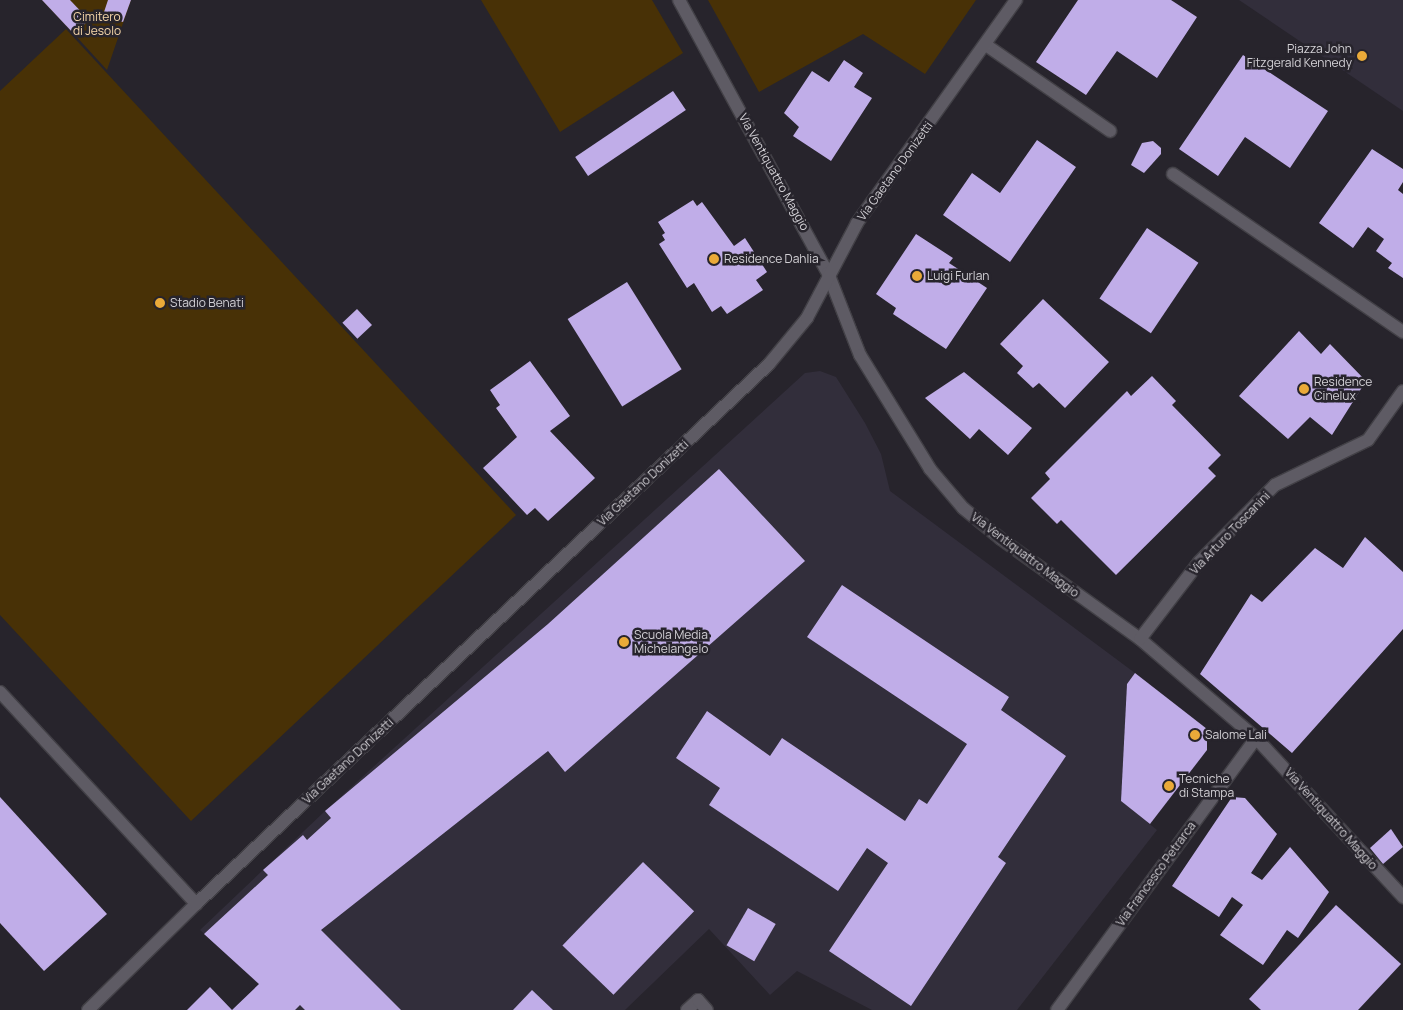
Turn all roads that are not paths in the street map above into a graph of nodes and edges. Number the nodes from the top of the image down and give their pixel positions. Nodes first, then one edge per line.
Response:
1 (680, 0) edge
2 (1016, 0) edge
3 (986, 45) junction
4 (1110, 130) dead end
5 (1172, 174) dead end
6 (828, 273) junction
7 (1403, 332) edge
8 (1403, 391) edge
9 (1140, 639) junction
10 (2, 696) edge
11 (1256, 738) junction
12 (1403, 897) edge
13 (196, 904) junction
14 (88, 1010) edge
15 (687, 1010) edge
16 (707, 1010) edge
17 (1057, 1010) edge

1 - 6 street, Via Ventiquattro Maggio
2 - 3 street, Via Gaetano Donizetti
3 - 4 street
3 - 6 street, Via Gaetano Donizetti
5 - 7 street
6 - 9 street, Via Ventiquattro Maggio
6 - 13 street, Via Gaetano Donizetti
8 - 9 street, Via Arturo Toscanini
9 - 11 street, Via Ventiquattro Maggio
10 - 13 street
11 - 12 street, Via Ventiquattro Maggio
11 - 17 street, Via Francesco Petrarca
13 - 14 street, Via Gaetano Donizetti
15 - 16 street

